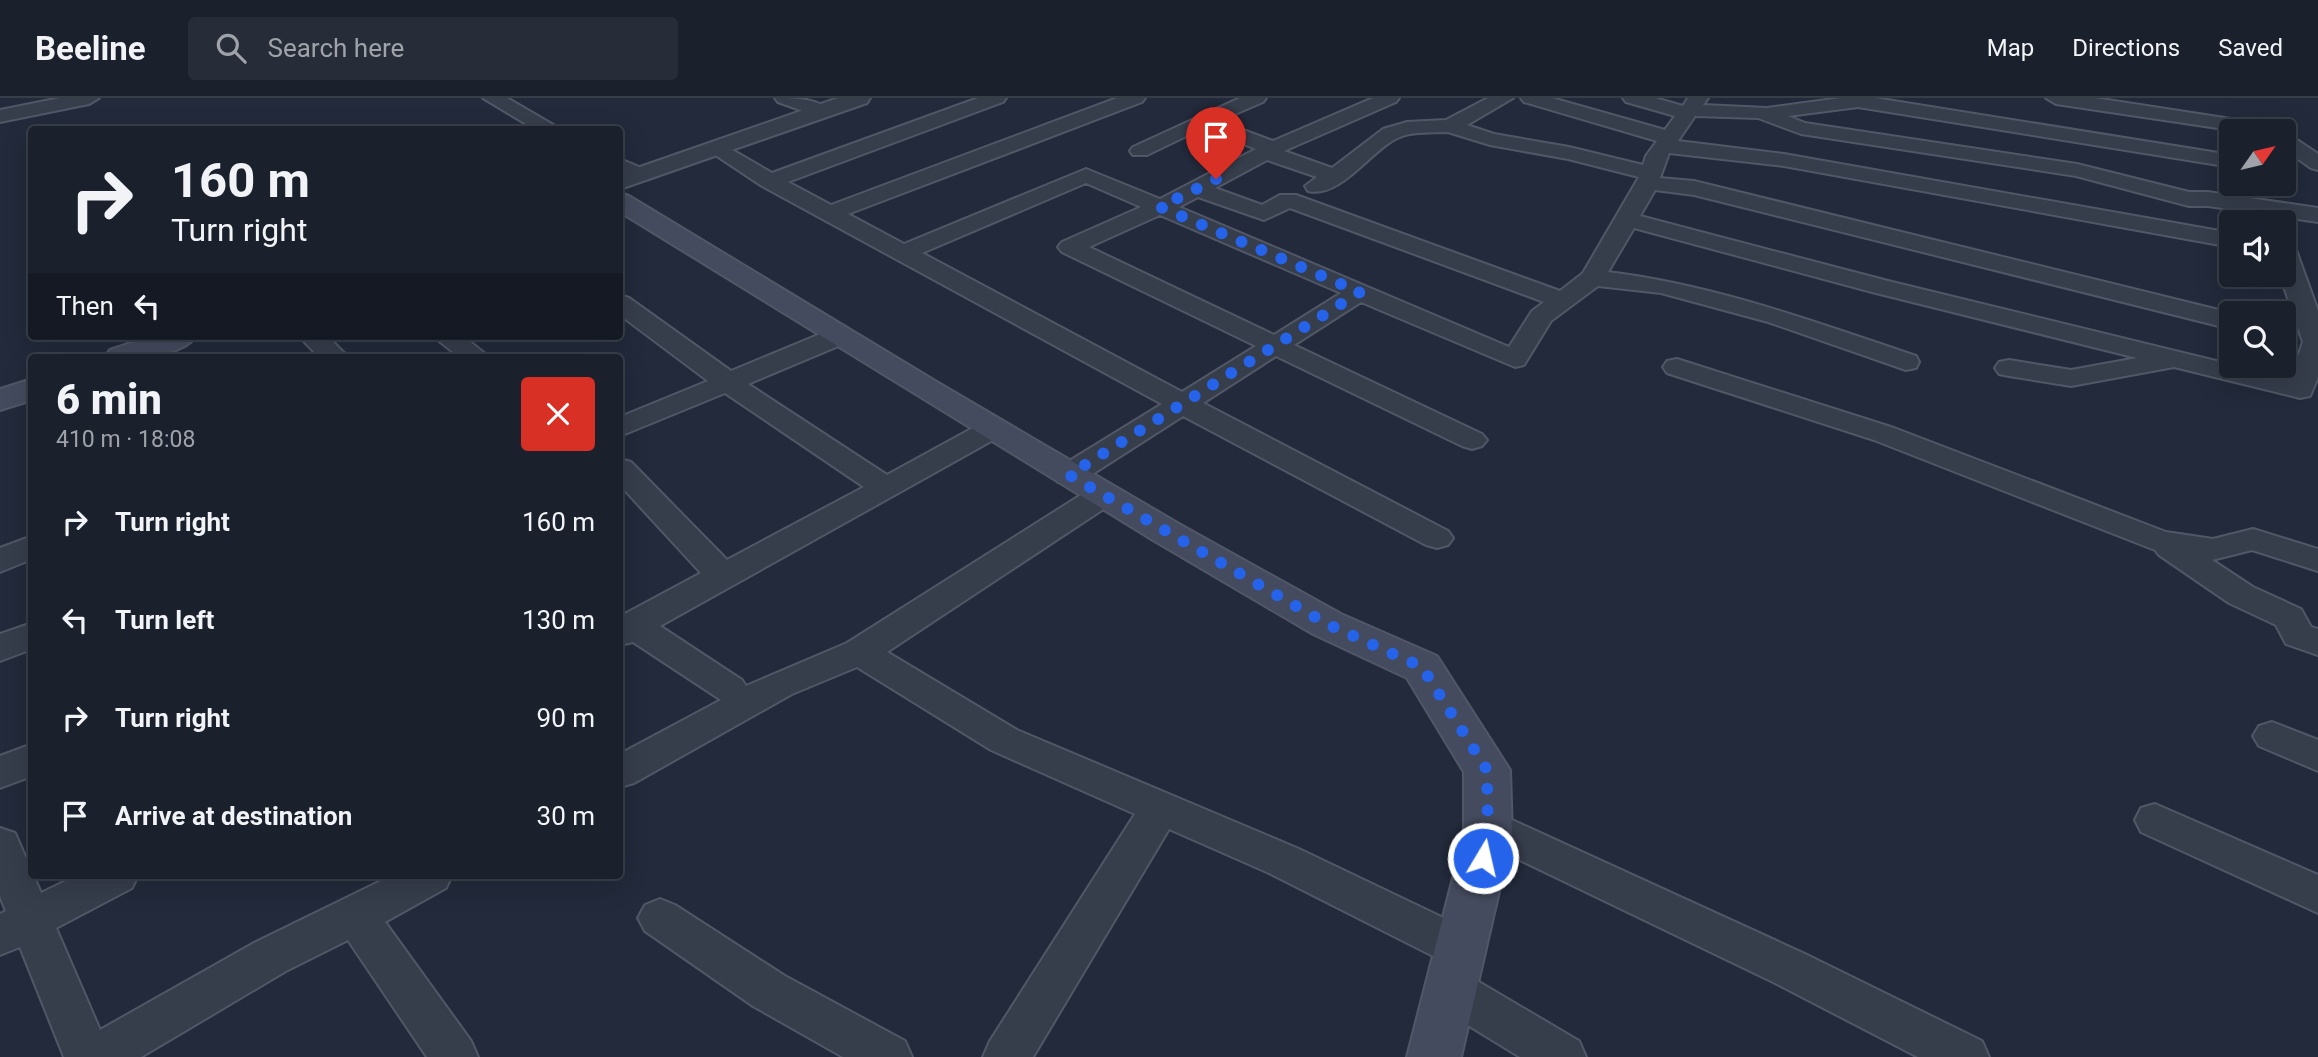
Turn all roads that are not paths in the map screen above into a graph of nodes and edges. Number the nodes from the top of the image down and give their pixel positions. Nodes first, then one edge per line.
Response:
1 (89, 98) edge
2 (493, 98) edge
3 (785, 98) edge
4 (859, 98) edge
5 (996, 98) edge
6 (1094, 98) edge
7 (1256, 98) edge
8 (1390, 98) edge
9 (1503, 98) edge
10 (1531, 98) edge
11 (1633, 98) edge
12 (1735, 98) edge
13 (2056, 98) edge
14 (1856, 99) edge
15 (1126, 102) edge
16 (2123, 103) edge
17 (1691, 107) edge
18 (820, 111) junction
19 (1761, 112) junction
20 (0, 116) edge
21 (2219, 119) edge
22 (1202, 121) junction
23 (1997, 125) junction
24 (545, 126) edge
25 (1450, 126) junction
26 (1667, 142) junction
27 (2135, 146) junction
28 (715, 148) junction
29 (2296, 148) edge
30 (1269, 150) junction
31 (1939, 150) junction
32 (1140, 151) dead end
33 (2006, 159) junction
34 (2219, 159) edge
35 (2318, 164) edge
36 (2296, 171) edge
37 (2318, 174) edge
38 (1335, 176) junction
39 (1650, 178) junction
40 (624, 181) edge
41 (770, 181) junction
42 (1197, 189) junction
43 (1962, 192) junction
44 (2189, 199) junction
45 (1288, 200) junction
46 (1160, 207) junction
47 (2253, 210) edge
48 (828, 213) junction
49 (2318, 215) edge
50 (2296, 216) edge
51 (1628, 219) junction
52 (2219, 238) edge
53 (903, 253) junction
54 (2296, 268) edge
55 (1593, 278) junction
56 (2307, 286) edge
57 (1360, 292) junction
58 (1562, 300) junction
59 (623, 305) edge
60 (2219, 318) edge
61 (839, 336) junction
62 (2296, 337) edge
63 (170, 340) edge
64 (316, 340) edge
65 (452, 340) edge
66 (2317, 343) edge
67 (1274, 345) junction
68 (130, 354) edge
69 (332, 354) edge
70 (472, 354) edge
71 (2176, 359) junction
72 (1906, 362) dead end
73 (1676, 367) dead end
74 (2009, 368) dead end
75 (729, 383) junction
76 (28, 390) edge
77 (2309, 392) edge
78 (0, 400) edge
79 (1182, 404) junction
80 (623, 426) edge
81 (992, 429) junction
82 (1472, 440) dead end
83 (623, 471) edge
84 (1069, 475) junction
85 (887, 489) junction
86 (1103, 495) junction
87 (1437, 538) dead end
88 (2160, 541) junction
89 (28, 548) edge
90 (2318, 560) edge
91 (0, 561) edge
92 (722, 575) junction
93 (626, 629) edge
94 (28, 637) edge
95 (2318, 643) edge
96 (0, 648) edge
97 (860, 652) junction
98 (729, 689) dead end
99 (2272, 736) dead end
100 (2318, 757) edge
101 (28, 761) edge
102 (623, 770) edge
103 (0, 774) edge
104 (1160, 808) junction
105 (2155, 820) dead end
106 (1488, 825) junction
107 (0, 845) edge
108 (110, 879) edge
109 (424, 879) edge
110 (2318, 895) edge
111 (356, 916) junction
112 (660, 918) dead end
113 (16, 929) edge
114 (1456, 969) junction
115 (88, 1057) edge
116 (97, 1057) edge
117 (454, 1057) edge
118 (888, 1057) edge
119 (1007, 1057) edge
120 (1434, 1057) edge
121 (1562, 1057) edge
122 (1965, 1057) edge

1 - 20 street
2 - 24 street
3 - 18 street
4 - 18 street
5 - 41 street
6 - 15 street
7 - 22 street
8 - 30 street
9 - 25 street
10 - 26 street
11 - 17 street
12 - 19 street
13 - 16 street
14 - 19 street
14 - 23 street
15 - 48 street
16 - 21 street
16 - 27 street
17 - 19 street
17 - 26 street
18 - 28 street
19 - 31 street
22 - 30 street
22 - 32 street
23 - 27 street
23 - 33 street
25 - 38 street
25 - 39 street
26 - 39 street
26 - 43 street
27 - 34 street
27 - 44 street
28 - 40 street
28 - 41 street
29 - 35 street
30 - 38 street
30 - 42 street
31 - 33 street
31 - 43 street
33 - 44 street
36 - 37 street
38 - 45 street
39 - 51 street
39 - 60 street
40 - 61 main road
41 - 48 street
42 - 45 street
42 - 46 street
43 - 52 street
44 - 47 street
45 - 58 street
46 - 53 street
46 - 57 street
46 - 67 street
48 - 53 street
49 - 50 street
51 - 55 street
51 - 71 street
53 - 79 street
54 - 56 street
55 - 58 street
55 - 72 street
56 - 66 street
57 - 58 street
57 - 67 street
59 - 75 street
61 - 75 street
61 - 81 main road
62 - 66 street
63 - 68 main road
64 - 69 street
65 - 70 street
66 - 77 street
67 - 79 street
67 - 82 street
71 - 74 street
71 - 77 street
73 - 88 street
75 - 80 street
75 - 85 street
76 - 78 main road
79 - 84 street
79 - 87 street
81 - 84 main road
81 - 85 street
83 - 92 street
84 - 86 main road
85 - 92 street
86 - 97 street
86 - 106 main road
88 - 90 street
88 - 95 street
89 - 91 street
92 - 93 street
93 - 98 street
94 - 96 street
97 - 102 street
97 - 104 street
99 - 100 street
101 - 103 street
104 - 114 street
104 - 119 street
105 - 110 street
106 - 114 main road
106 - 122 street
107 - 113 street
108 - 113 street
109 - 111 street
111 - 116 street
111 - 117 street
112 - 118 street
113 - 115 street
114 - 120 main road
114 - 121 street

